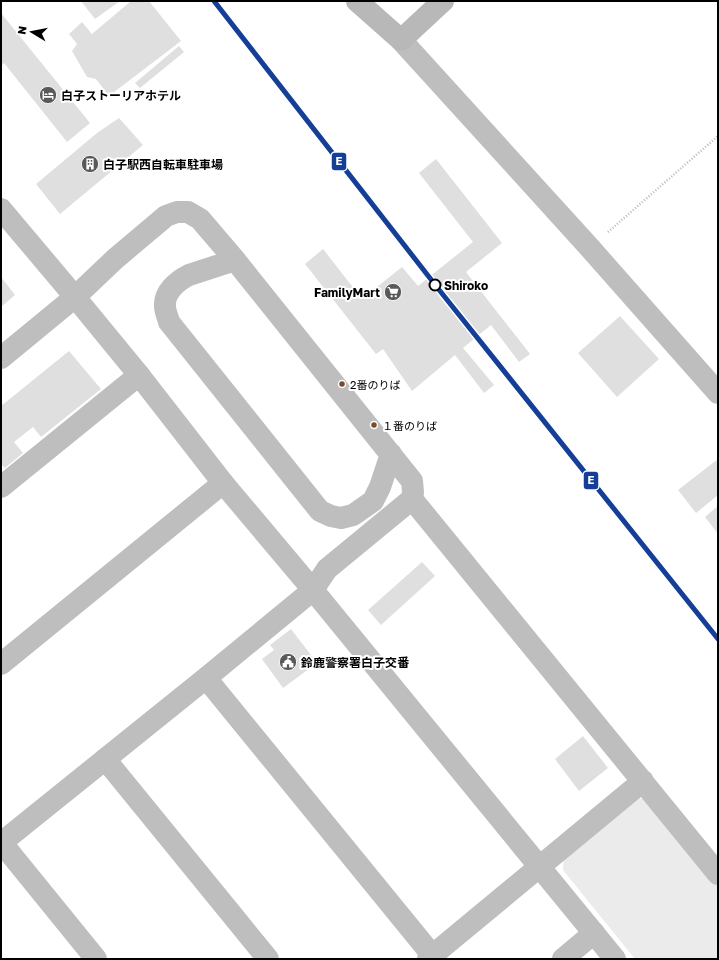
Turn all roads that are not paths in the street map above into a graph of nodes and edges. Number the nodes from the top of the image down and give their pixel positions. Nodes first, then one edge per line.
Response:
1 (357, 1) edge
2 (443, 1) edge
3 (401, 40) junction
4 (1, 209) edge
5 (235, 260) junction
6 (75, 297) junction
7 (1, 358) edge
8 (139, 375) junction
9 (718, 393) edge
10 (391, 454) junction
11 (223, 483) junction
12 (1, 487) edge
13 (412, 499) junction
14 (313, 590) junction
15 (1, 664) edge
16 (206, 678) junction
17 (105, 759) junction
18 (643, 781) junction
19 (1, 842) edge
20 (540, 866) junction
21 (718, 874) edge
22 (594, 933) junction
23 (430, 957) edge
24 (96, 959) edge
25 (268, 959) edge
26 (563, 959) edge
27 (615, 959) edge

1 - 3 main road
2 - 3 main road
3 - 9 street
4 - 6 street
5 - 6 street
5 - 10 street
5 - 10 street
6 - 7 street
6 - 8 street
8 - 11 street
8 - 12 street
10 - 13 street
11 - 14 street
11 - 15 street
13 - 14 street
13 - 18 street
14 - 16 street
14 - 20 street
16 - 17 street
16 - 23 street
17 - 19 street
17 - 25 street
18 - 20 street
18 - 21 street
19 - 24 street
20 - 22 street
20 - 23 street
22 - 26 street
22 - 27 street

